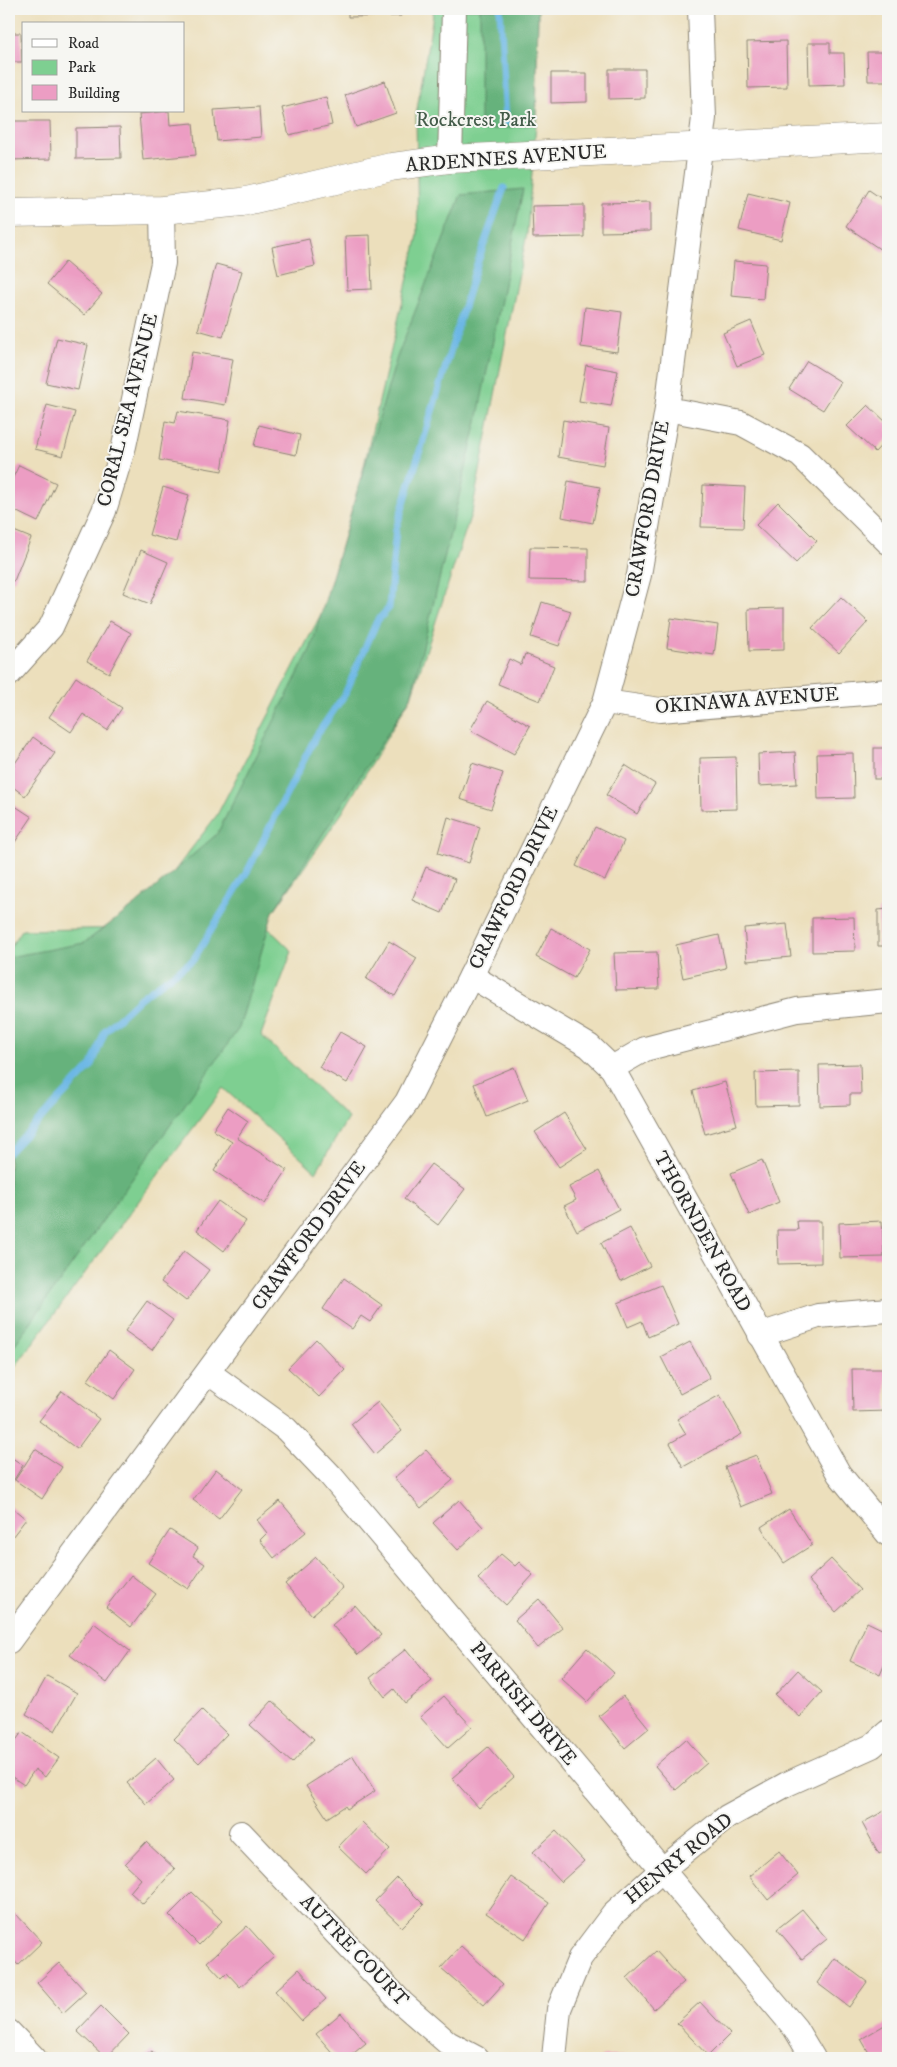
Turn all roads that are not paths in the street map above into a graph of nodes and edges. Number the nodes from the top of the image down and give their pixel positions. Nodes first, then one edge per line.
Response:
1 (454, 9) edge
2 (700, 9) edge
3 (888, 137) edge
4 (700, 148) junction
5 (450, 159) junction
6 (162, 210) junction
7 (9, 213) edge
8 (667, 409) junction
9 (888, 542) edge
10 (9, 674) edge
11 (888, 691) edge
12 (605, 702) junction
13 (471, 976) junction
14 (888, 1001) edge
15 (612, 1068) junction
16 (888, 1310) edge
17 (760, 1335) junction
18 (209, 1372) junction
19 (888, 1534) edge
20 (9, 1641) edge
21 (888, 1732) edge
22 (241, 1833) dead end
23 (663, 1869) junction
24 (9, 2032) edge
25 (34, 2058) edge
26 (476, 2058) edge
27 (554, 2058) edge
28 (813, 2058) edge

1 - 5 street
2 - 4 street, CRAWFORD DRIVE
3 - 4 street, ARDENNES AVENUE
4 - 5 street, ARDENNES AVENUE
4 - 8 street, CRAWFORD DRIVE
5 - 6 street, ARDENNES AVENUE
6 - 7 street, ARDENNES AVENUE
6 - 10 street, CORAL SEA AVENUE
8 - 9 street
8 - 12 street, CRAWFORD DRIVE
11 - 12 street, OKINAWA AVENUE
12 - 13 street, CRAWFORD DRIVE
13 - 15 street, THORNDEN ROAD
13 - 18 street, CRAWFORD DRIVE
14 - 15 street
15 - 17 street, THORNDEN ROAD
16 - 17 street
17 - 19 street, THORNDEN ROAD
18 - 20 street, CRAWFORD DRIVE
18 - 23 street, PARRISH DRIVE
21 - 23 street, HENRY ROAD
22 - 26 street, AUTRE COURT
23 - 27 street, HENRY ROAD
23 - 28 street, PARRISH DRIVE
24 - 25 street

